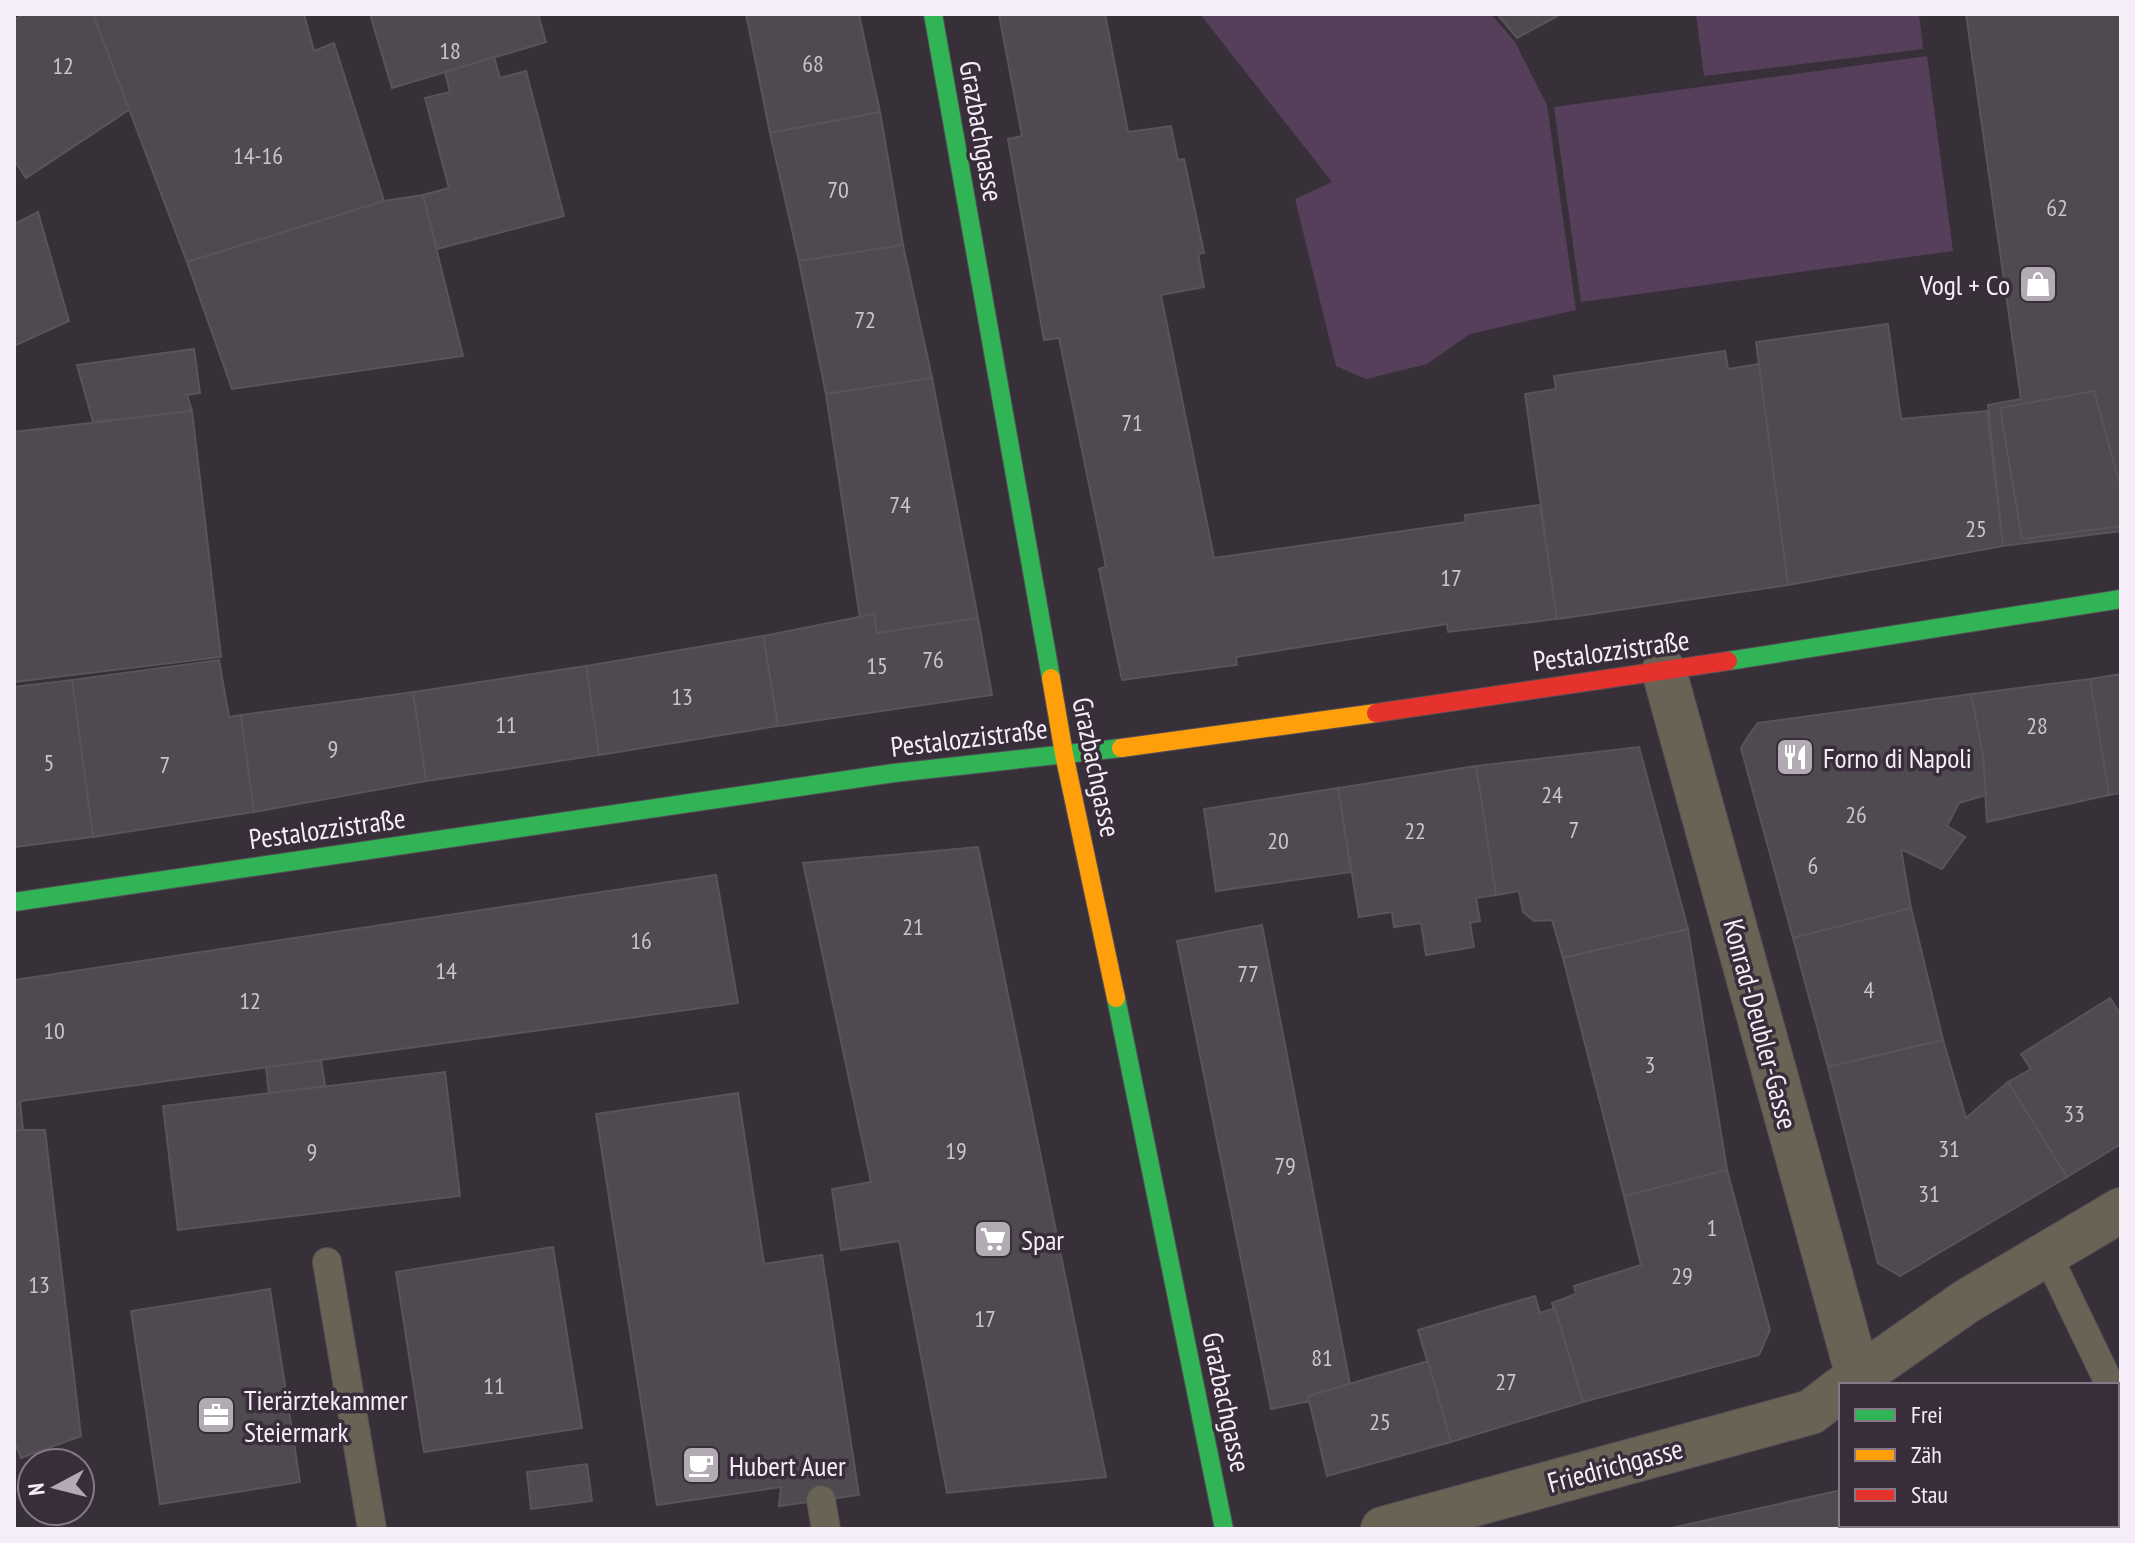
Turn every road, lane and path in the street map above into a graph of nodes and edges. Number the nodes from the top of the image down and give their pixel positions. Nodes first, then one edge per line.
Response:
1 (933, 14) edge
2 (2121, 599) edge
3 (1664, 671) junction
4 (1064, 754) junction
5 (14, 902) edge
6 (2121, 1210) edge
7 (2047, 1254) junction
8 (327, 1262) dead end
9 (1849, 1383) edge
10 (1850, 1383) edge
11 (2109, 1383) edge
12 (1839, 1391) edge
13 (821, 1500) dead end
14 (372, 1529) edge
15 (826, 1529) edge
16 (1224, 1529) edge
17 (1383, 1529) edge

1 - 4 street, Grazbachgasse
2 - 3 street, Pestalozzistraße
3 - 4 street, Pestalozzistraße
3 - 9 street, Konrad-Deubler-Gasse
4 - 5 street, Pestalozzistraße
4 - 16 street, Grazbachgasse
6 - 7 street, Friedrichgasse
7 - 10 street, Friedrichgasse
7 - 11 lane
8 - 14 lane
12 - 17 street, Friedrichgasse
13 - 15 lane

